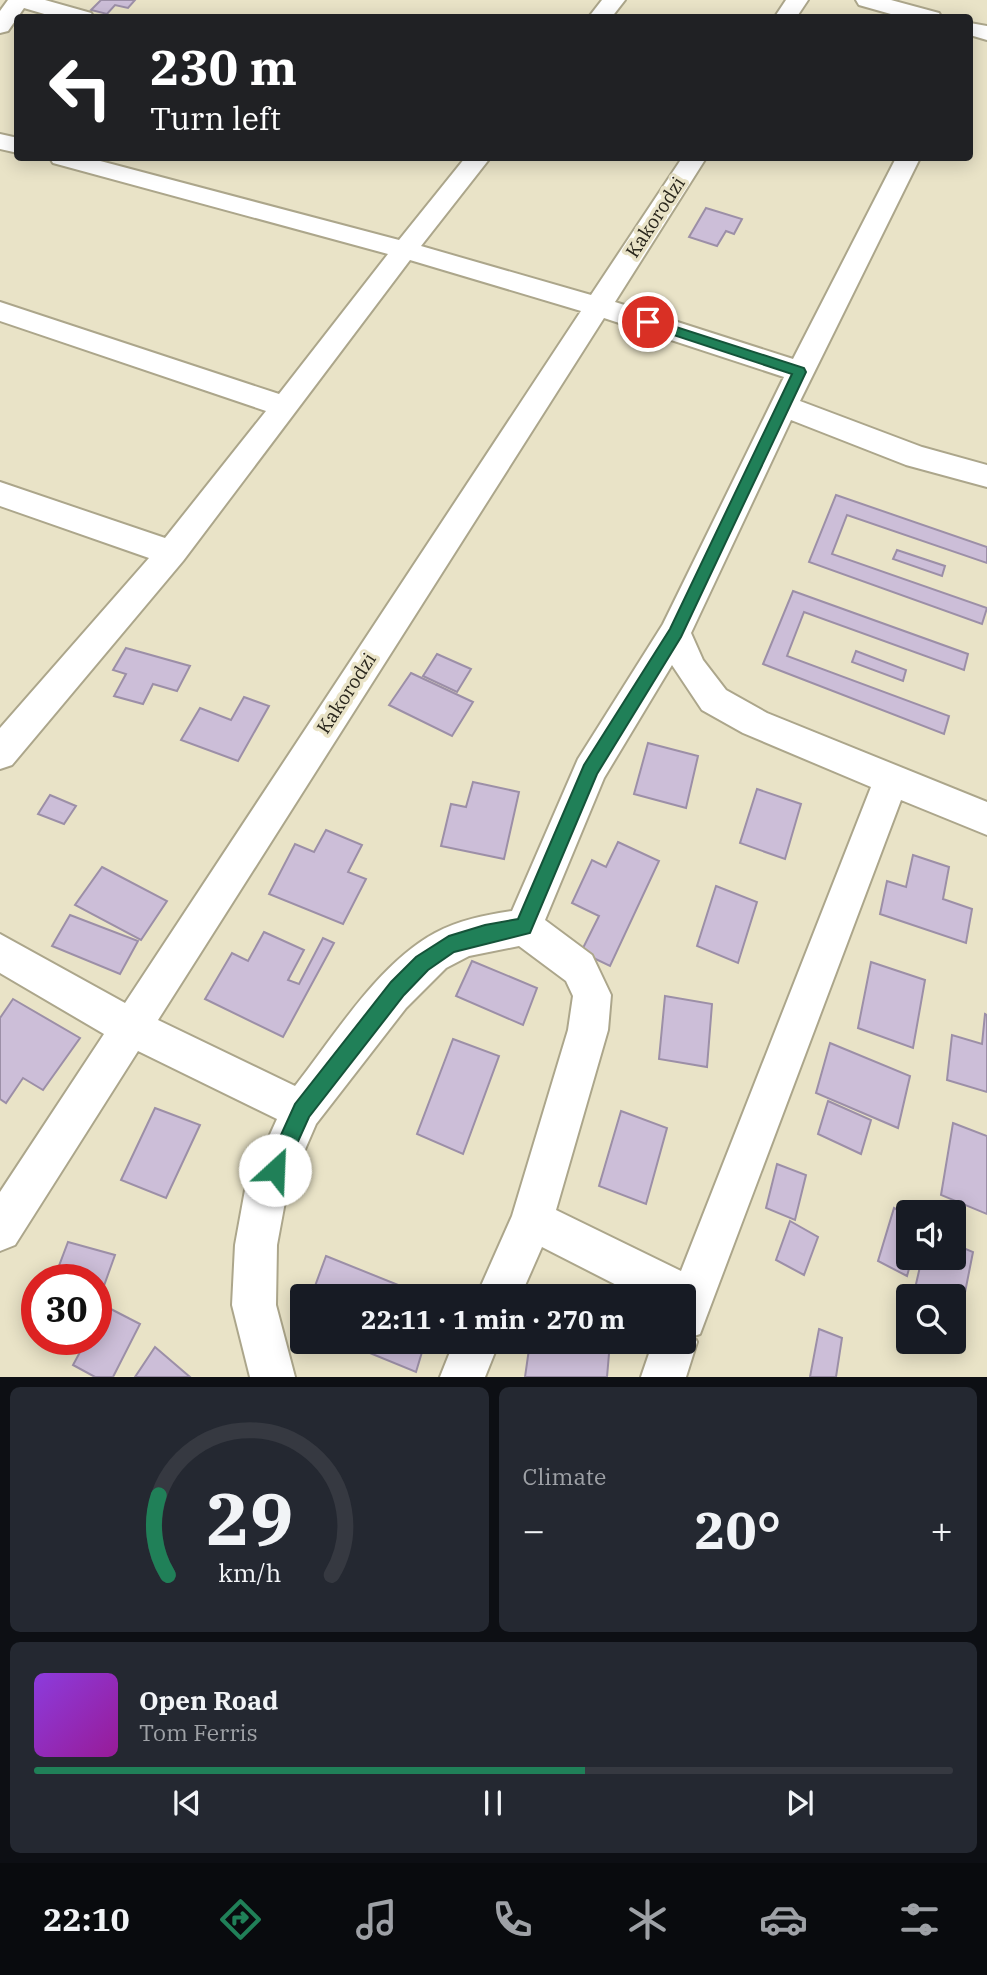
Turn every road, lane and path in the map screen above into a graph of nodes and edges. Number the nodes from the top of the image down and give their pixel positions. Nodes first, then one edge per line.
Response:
1 (20, 0) edge
2 (614, 0) edge
3 (867, 0) edge
4 (69, 14) edge
5 (602, 14) edge
6 (917, 14) edge
7 (0, 26) edge
8 (73, 161) edge
9 (475, 161) edge
10 (692, 161) edge
11 (906, 161) edge
12 (402, 249) junction
13 (597, 306) junction
14 (0, 311) edge
15 (800, 372) junction
16 (783, 406) junction
17 (286, 407) junction
18 (987, 475) edge
19 (0, 494) edge
20 (171, 553) junction
21 (675, 633) junction
22 (3, 744) edge
23 (891, 780) junction
24 (987, 819) edge
25 (524, 927) junction
26 (0, 952) edge
27 (130, 1027) junction
28 (302, 1110) junction
29 (532, 1220) junction
30 (0, 1230) edge
31 (504, 1284) edge
32 (645, 1284) edge
33 (696, 1287) edge
34 (472, 1354) edge
35 (672, 1354) edge
36 (273, 1377) edge
37 (462, 1377) edge
38 (663, 1377) edge

1 - 4 street
1 - 7 street
2 - 5 street
3 - 6 street
8 - 12 street
9 - 12 street
10 - 13 street, Kakorodzi
11 - 15 street
12 - 13 street
12 - 17 street
13 - 15 street
13 - 27 street, Kakorodzi
14 - 17 street
15 - 16 street
16 - 18 street
16 - 21 street
17 - 20 street
19 - 20 street
20 - 22 street
21 - 23 street
21 - 25 street
23 - 24 street
23 - 33 street
25 - 28 street
25 - 29 street
26 - 27 street
27 - 28 street
27 - 30 street, Kakorodzi
28 - 36 street
29 - 31 street
29 - 32 street
34 - 37 street
35 - 38 street

